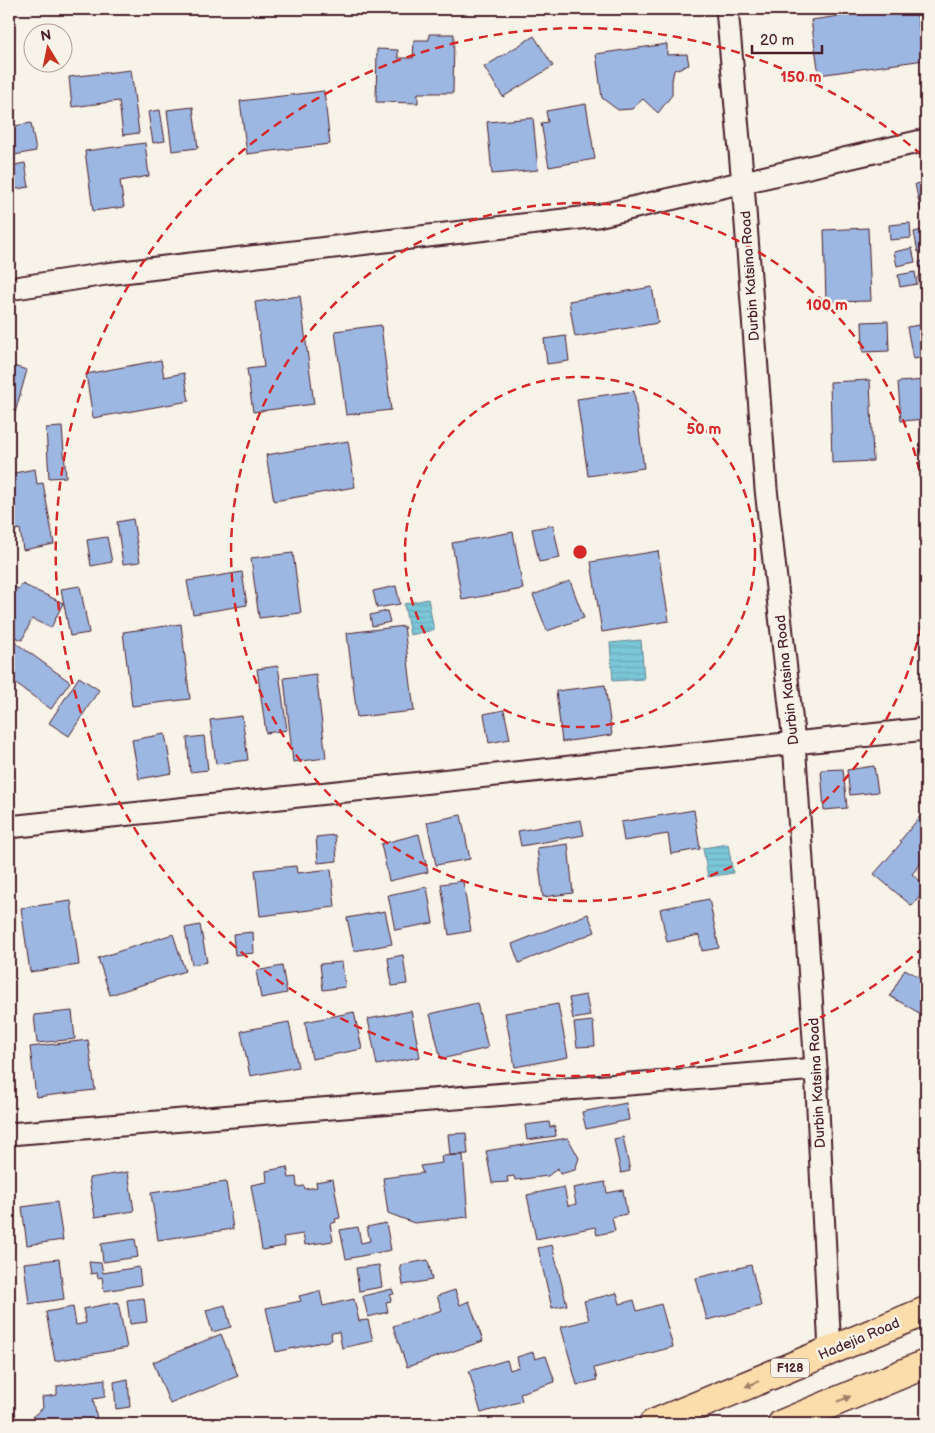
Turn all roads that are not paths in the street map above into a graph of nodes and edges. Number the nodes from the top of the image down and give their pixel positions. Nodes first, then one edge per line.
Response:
1 (727, 9) edge
2 (926, 140) edge
3 (743, 184) junction
4 (9, 289) edge
5 (926, 729) edge
6 (794, 742) junction
7 (9, 827) edge
8 (816, 1069) junction
9 (9, 1134) edge
10 (926, 1311) edge
11 (830, 1352) junction
12 (926, 1364) edge
13 (797, 1422) edge
14 (653, 1424) edge

1 - 3 street, Durbin Katsina Road
2 - 3 street
3 - 4 street
3 - 6 street, Durbin Katsina Road
5 - 6 street
6 - 7 street
6 - 8 street, Durbin Katsina Road
8 - 9 street
8 - 11 street, Durbin Katsina Road
10 - 11 main road, Hadejia Road / F128
11 -> 14 main road, Hadejia Road / F128
13 -> 12 main road

